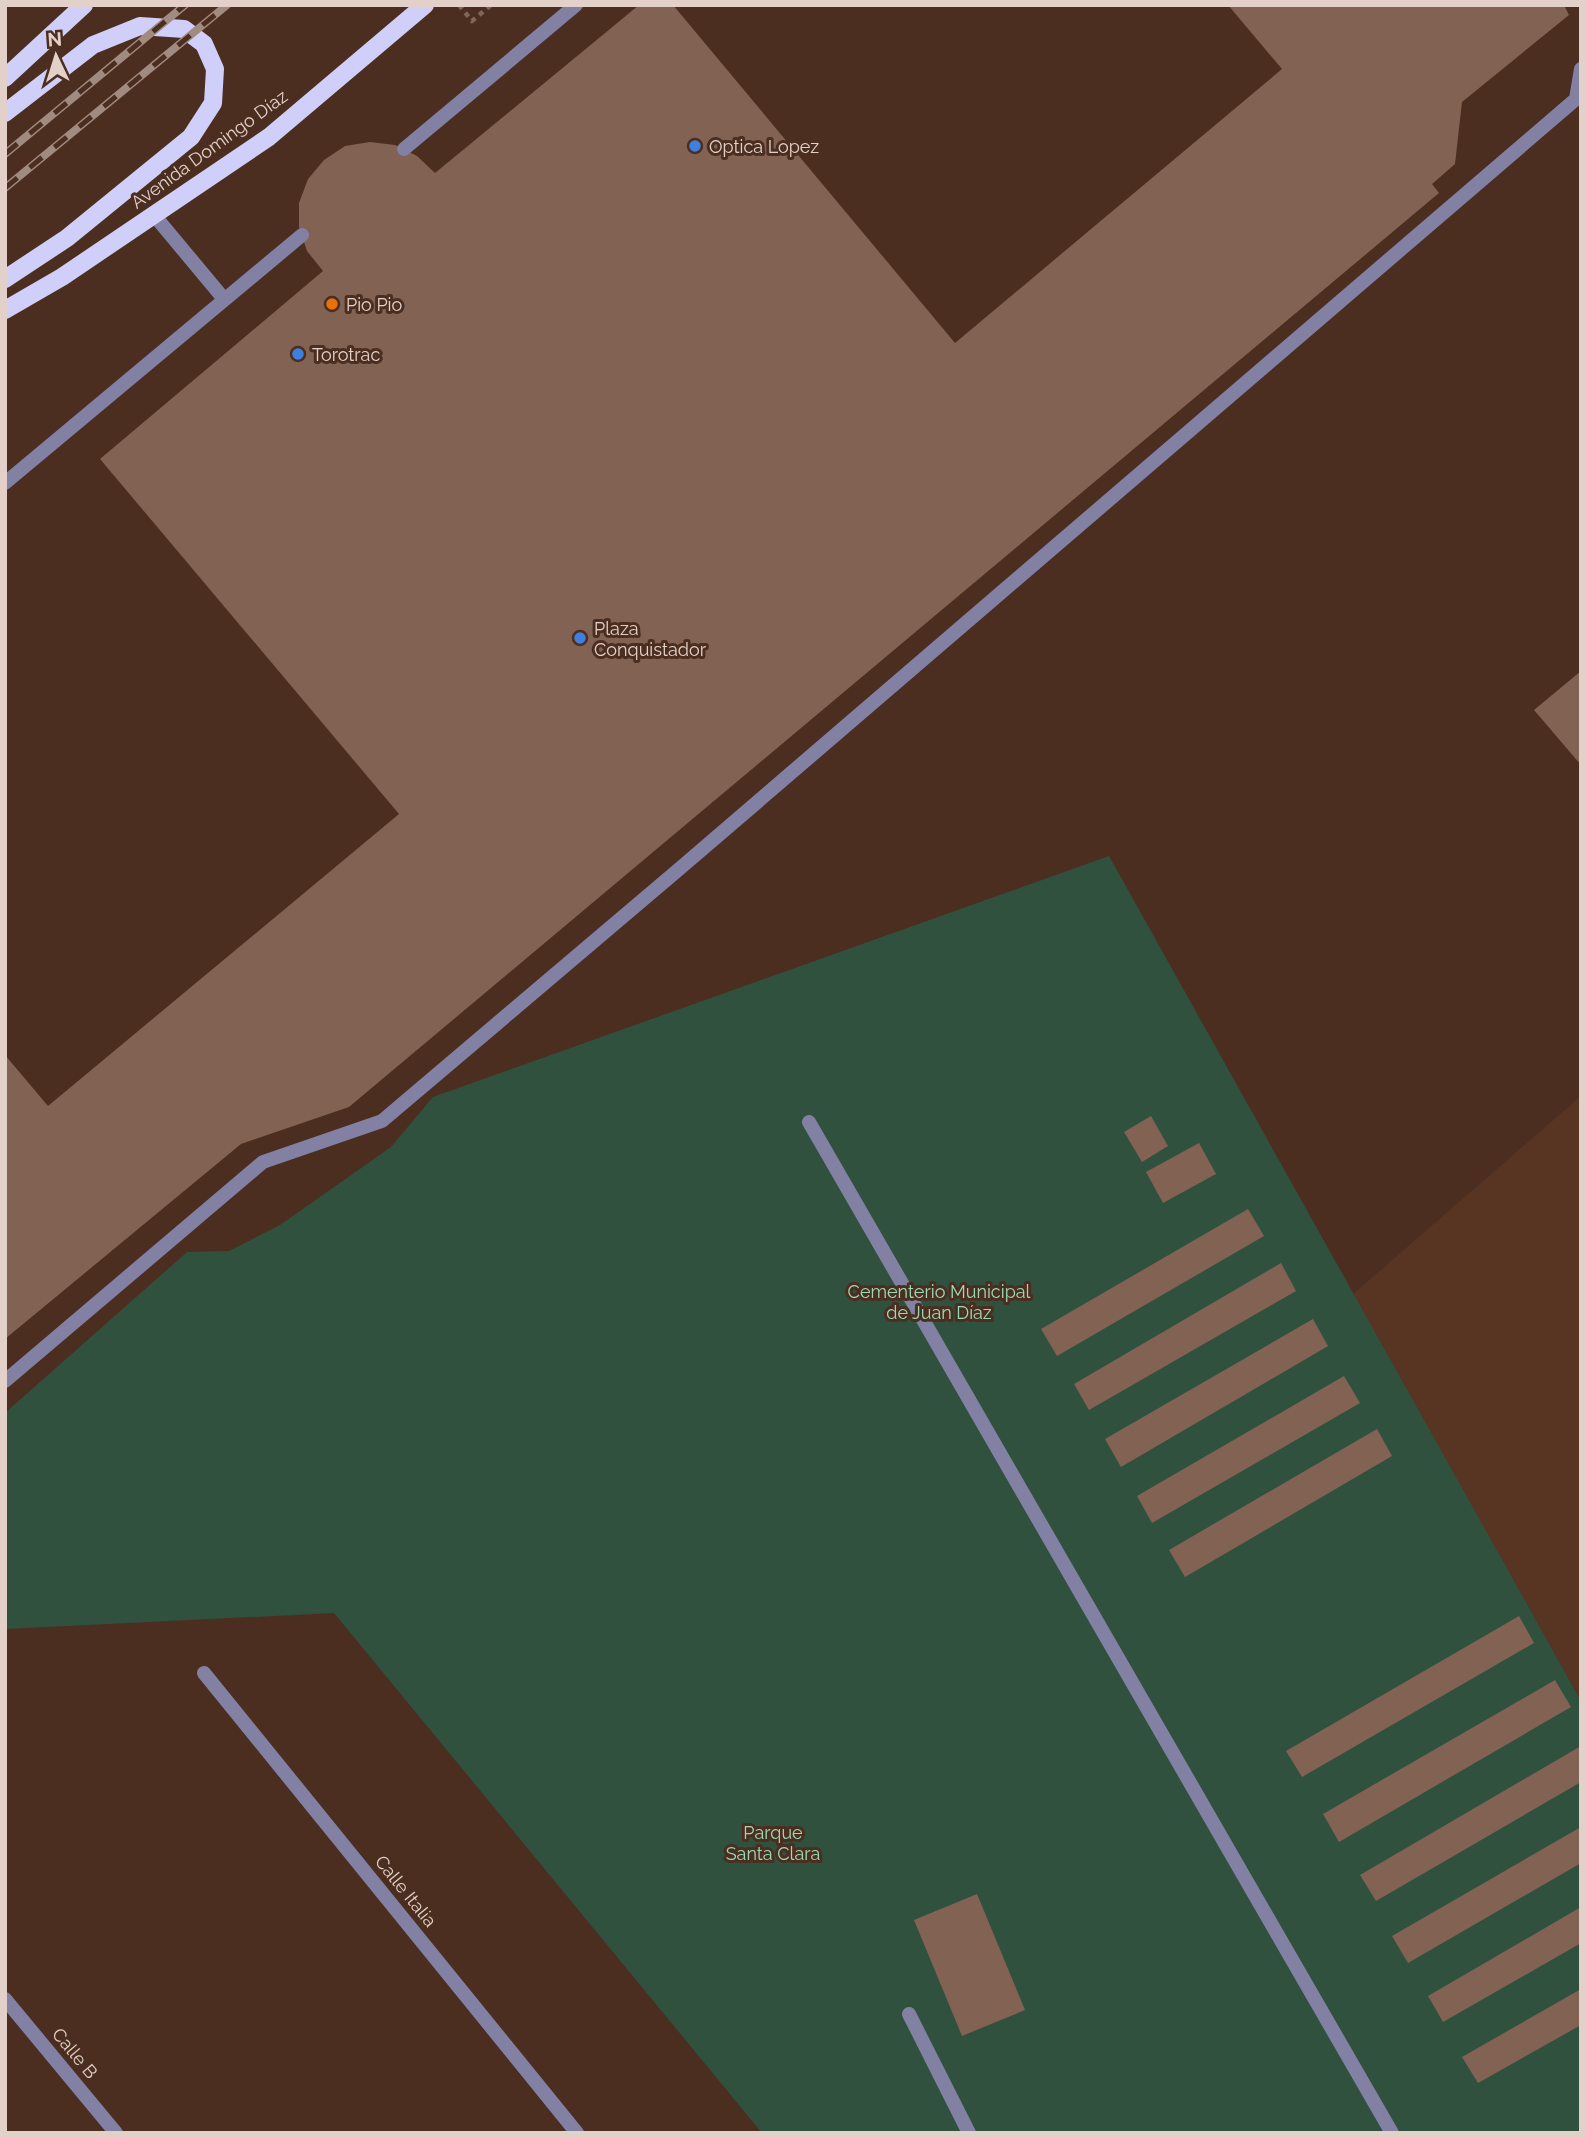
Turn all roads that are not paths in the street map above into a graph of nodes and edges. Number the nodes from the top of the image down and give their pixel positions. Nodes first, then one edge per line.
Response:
1 (84, 5) edge
2 (425, 5) edge
3 (576, 5) edge
4 (1581, 69) edge
5 (5, 78) edge
6 (5, 113) edge
7 (404, 149) dead end
8 (154, 215) junction
9 (302, 235) dead end
10 (5, 279) edge
11 (224, 299) junction
12 (5, 310) edge
13 (5, 483) edge
14 (809, 1122) dead end
15 (5, 1381) edge
16 (204, 1673) dead end
17 (5, 1998) edge
18 (909, 2014) dead end
19 (116, 2133) edge
20 (577, 2133) edge
21 (969, 2133) edge
22 (1392, 2133) edge

1 - 5 main road
2 - 8 main road, Avenida Domingo Díaz
3 - 7 street
4 - 15 street
6 - 10 main road
8 - 11 street
8 - 12 main road, Avenida Domingo Díaz
9 - 11 street
11 - 13 street
14 - 22 street
16 - 20 street, Calle Italia
17 - 19 street, Calle B
18 - 21 street

